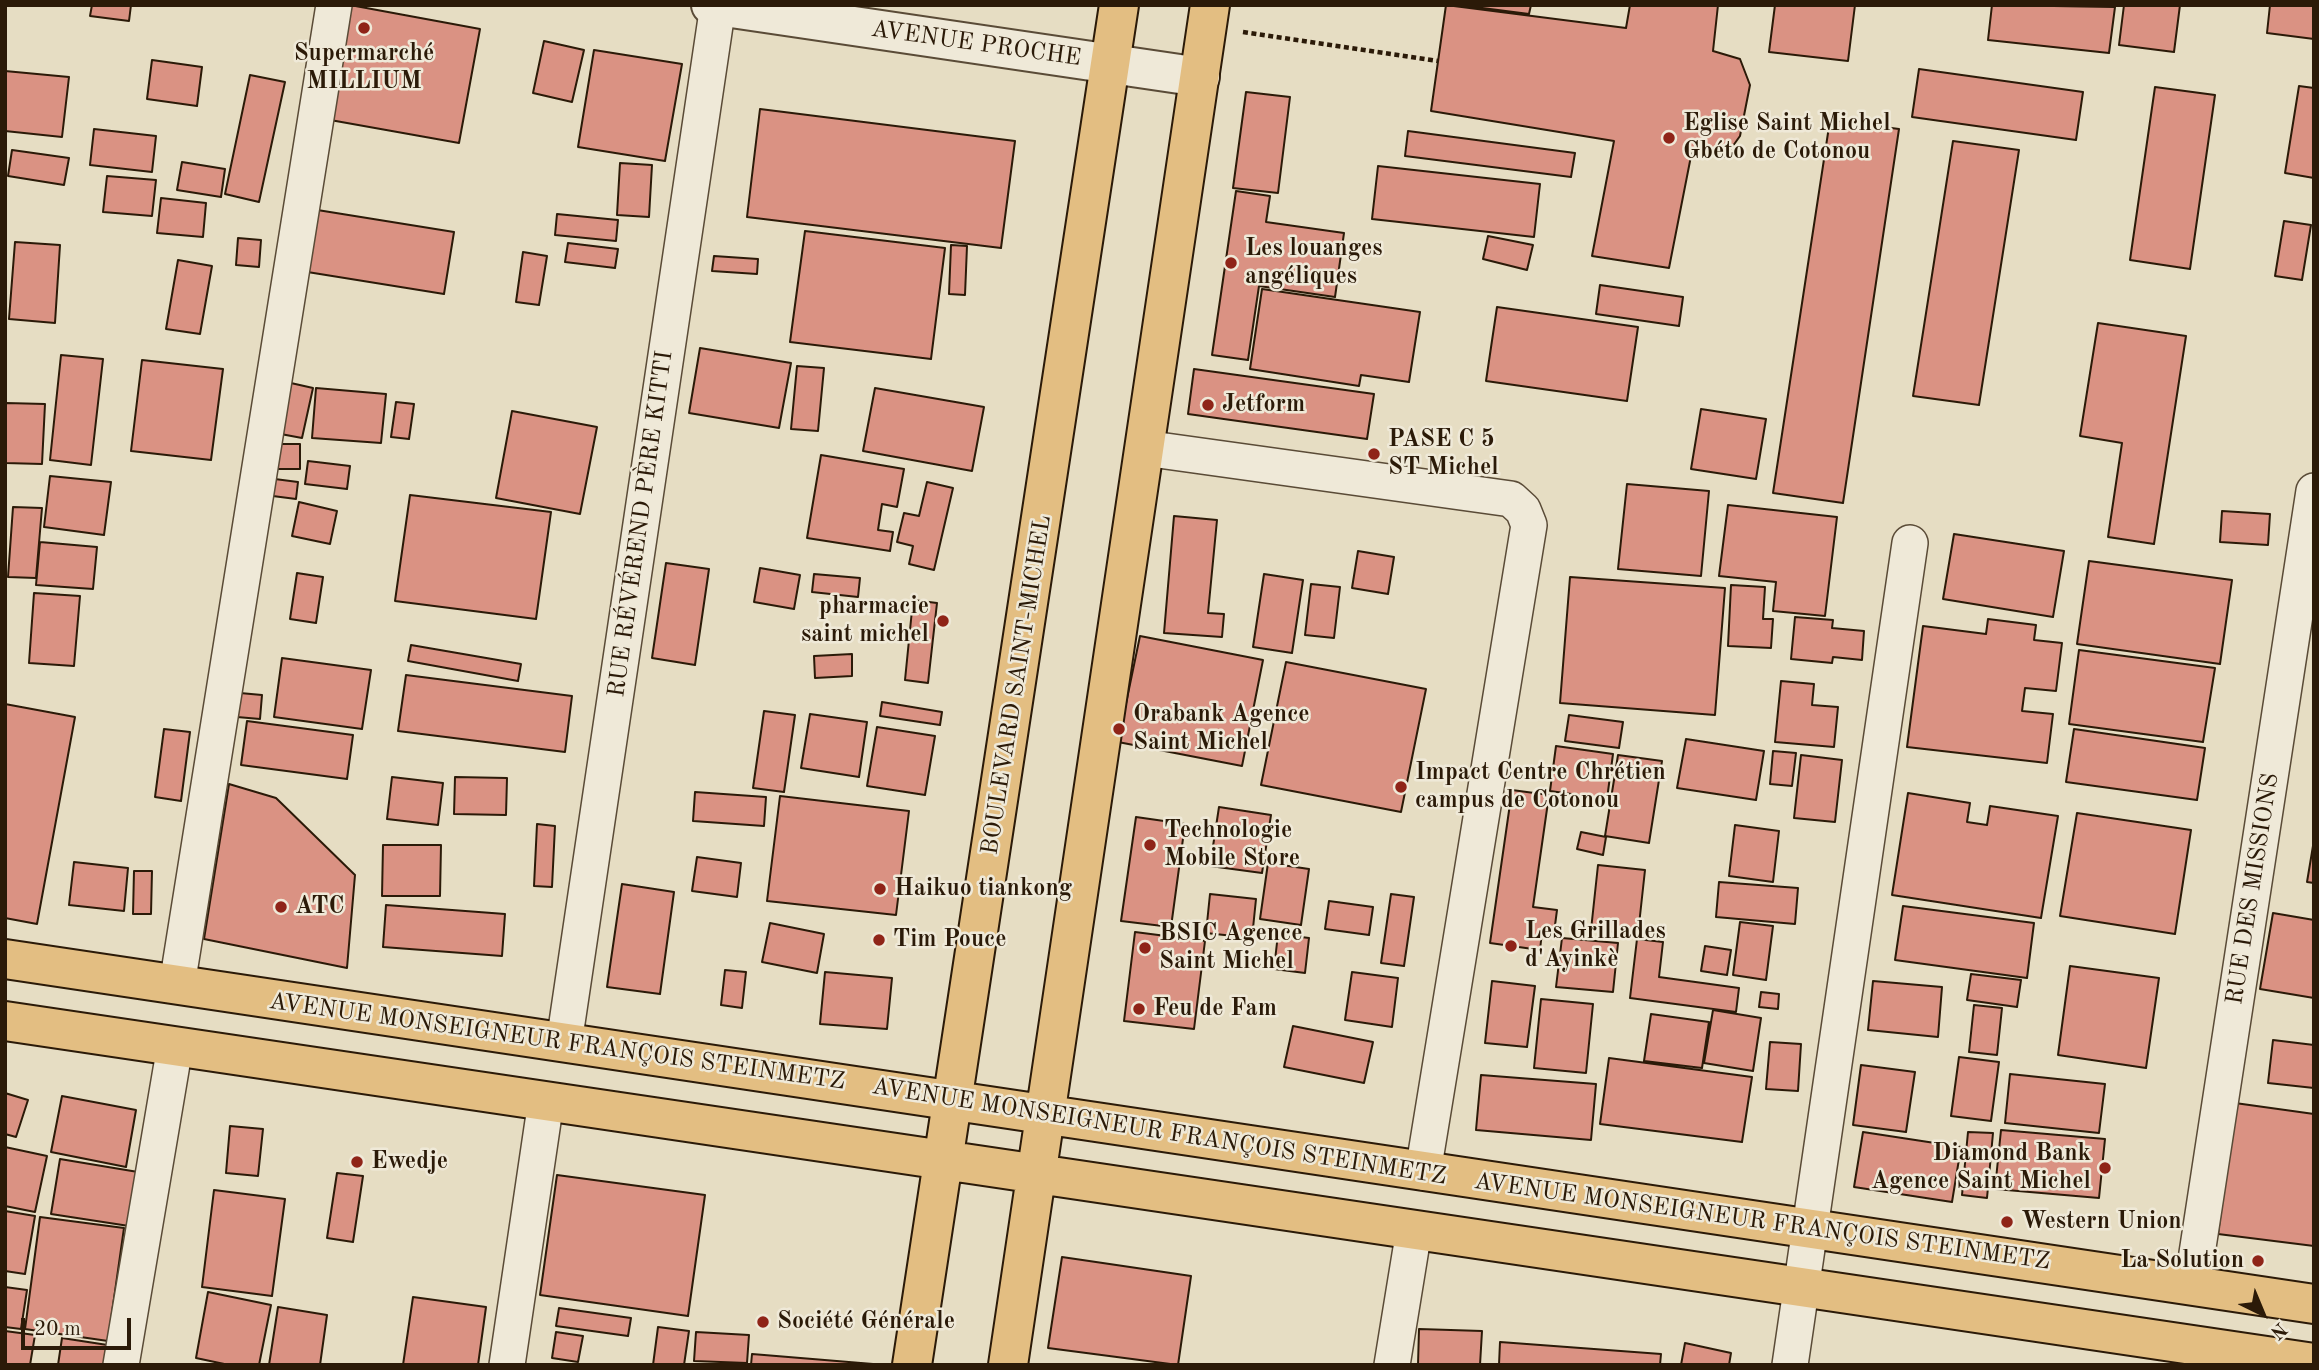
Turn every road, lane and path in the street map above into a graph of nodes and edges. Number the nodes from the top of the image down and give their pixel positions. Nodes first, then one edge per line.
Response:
1 (334, 5) edge
2 (1119, 5) edge
3 (715, 6) edge
4 (1209, 16) edge
5 (1437, 61) dead end
6 (1110, 63) junction
7 (1200, 77) junction
8 (1144, 448) junction
9 (2314, 491) edge
10 (1910, 543) dead end
11 (5, 959) edge
12 (177, 985) junction
13 (5, 1021) edge
14 (564, 1043) junction
15 (175, 1046) junction
16 (546, 1101) junction
17 (954, 1101) junction
18 (1045, 1115) junction
19 (944, 1160) junction
20 (1423, 1172) junction
21 (1038, 1174) junction
22 (1812, 1229) junction
23 (1414, 1230) junction
24 (2192, 1286) junction
25 (1803, 1287) junction
26 (2314, 1304) edge
27 (2172, 1354) edge
28 (2314, 1363) edge
29 (121, 1365) edge
30 (507, 1365) edge
31 (912, 1365) edge
32 (1008, 1365) edge
33 (1392, 1365) edge
34 (1790, 1365) edge

1 - 12 street
2 - 6 main road, BOULEVARD SAINT-MICHEL
3 - 6 street, AVENUE PROCHE
3 - 14 street, RUE RÉVÉREND PÈRE KITTI
4 - 5 path
4 - 7 main road
6 - 7 street, AVENUE PROCHE
6 - 17 main road, BOULEVARD SAINT-MICHEL
7 - 8 main road
8 - 18 main road
8 - 20 street
9 - 24 street, RUE DES MISSIONS
10 - 22 street
11 - 12 main road, AVENUE MONSEIGNEUR FRANÇOIS STEINMETZ
12 - 14 main road, AVENUE MONSEIGNEUR FRANÇOIS STEINMETZ
13 - 15 main road
14 - 17 main road, AVENUE MONSEIGNEUR FRANÇOIS STEINMETZ
15 - 16 main road
15 - 29 street
16 - 19 main road
16 - 30 street
17 - 18 main road, AVENUE MONSEIGNEUR FRANÇOIS STEINMETZ
17 - 19 main road, BOULEVARD SAINT-MICHEL
18 - 20 main road, AVENUE MONSEIGNEUR FRANÇOIS STEINMETZ
18 - 21 main road
19 - 21 main road
19 - 31 main road, BOULEVARD SAINT-MICHEL
20 - 22 main road, AVENUE MONSEIGNEUR FRANÇOIS STEINMETZ
21 - 23 main road
21 - 32 main road
22 - 24 main road, AVENUE MONSEIGNEUR FRANÇOIS STEINMETZ
22 - 25 street
23 - 25 main road
23 - 33 street
24 - 26 main road, AVENUE MONSEIGNEUR FRANÇOIS STEINMETZ
25 - 27 main road
25 - 34 street
27 - 28 main road

